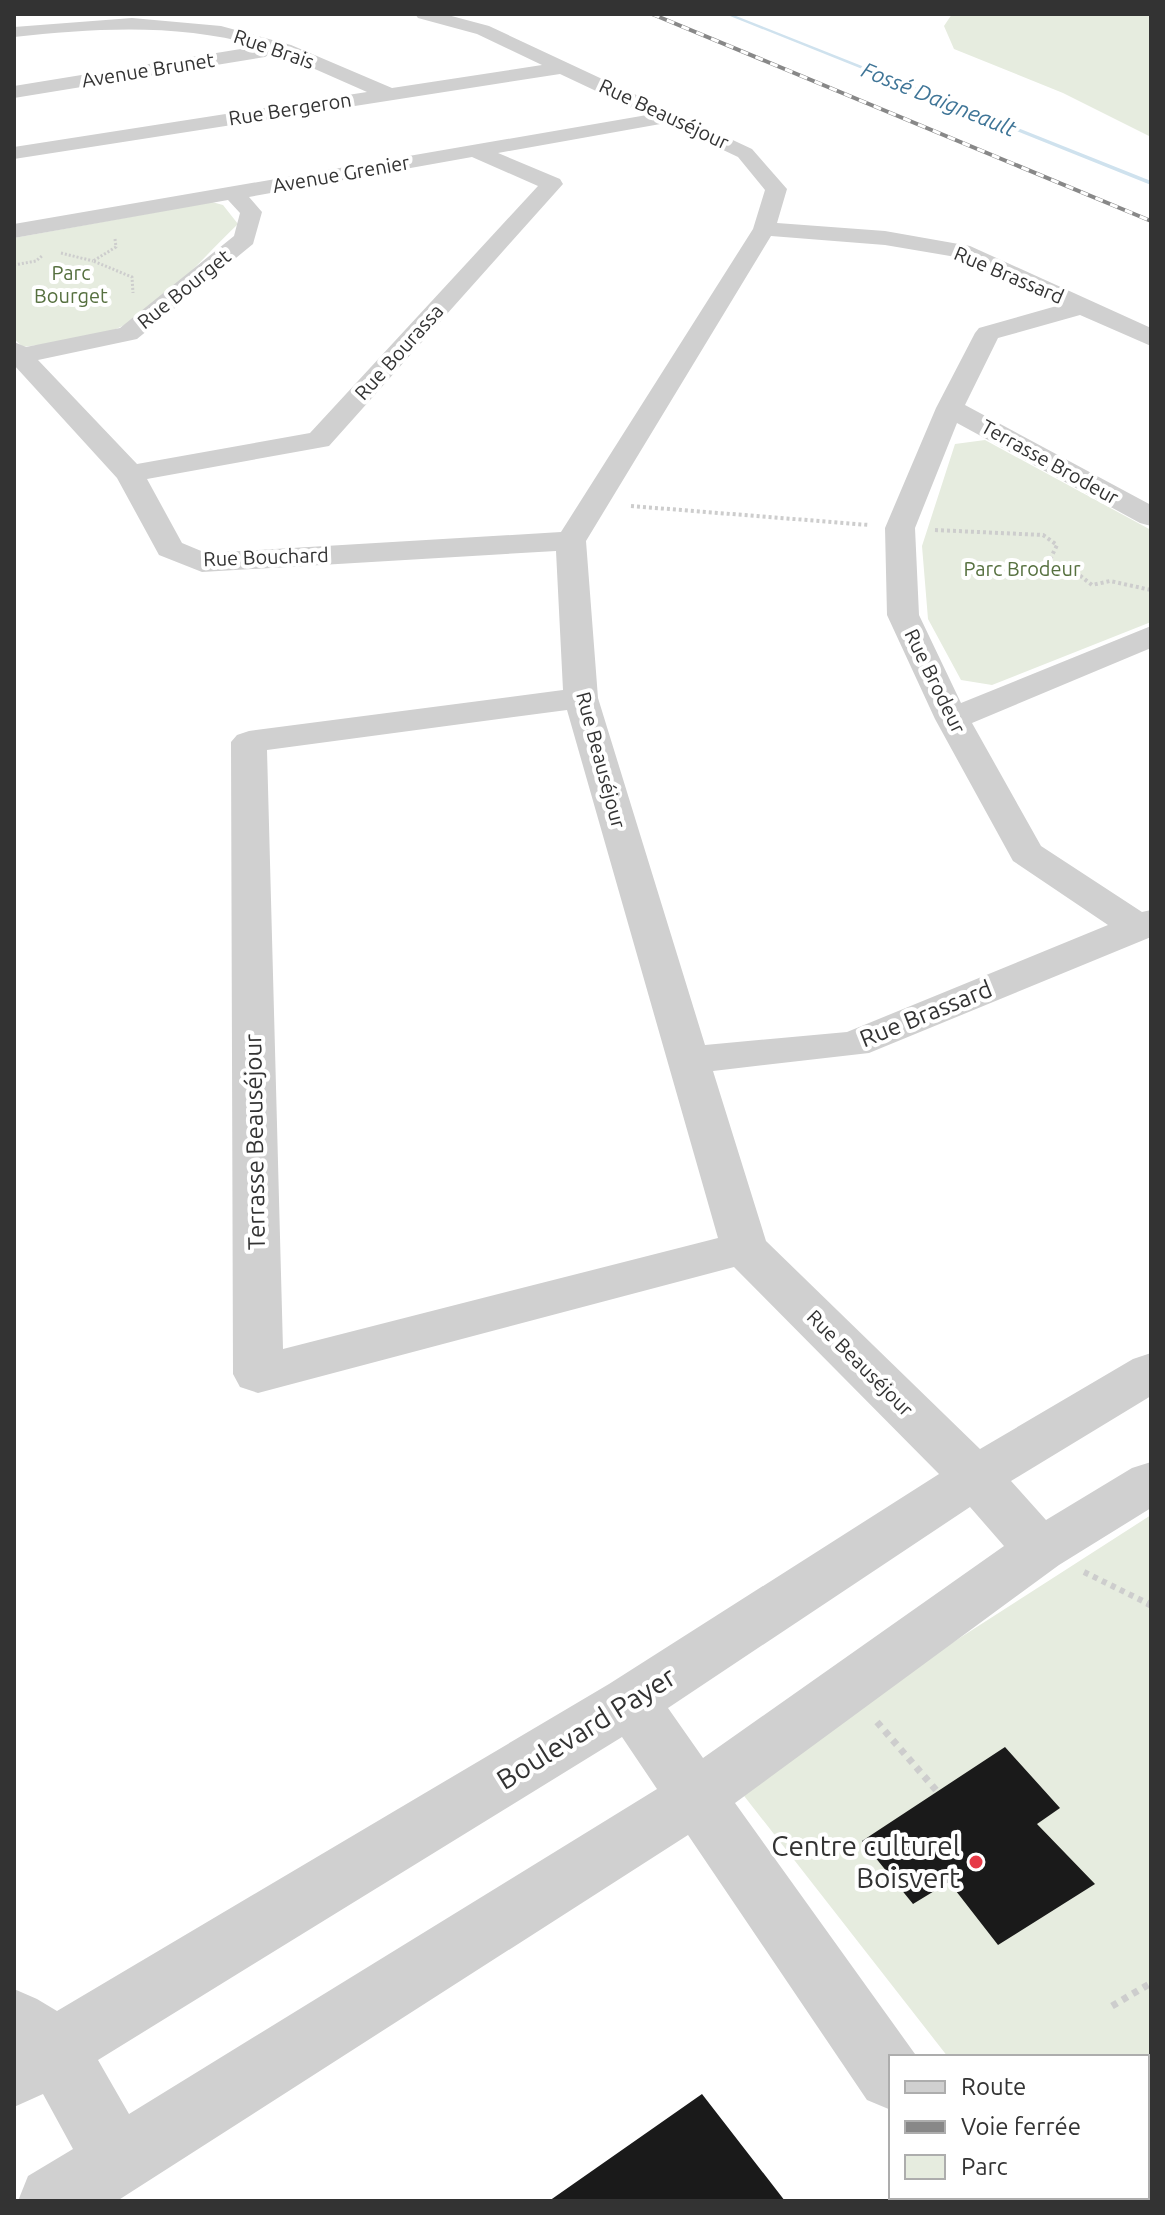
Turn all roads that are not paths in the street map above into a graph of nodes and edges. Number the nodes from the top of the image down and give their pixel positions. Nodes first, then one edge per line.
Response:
1 (424, 14) edge
2 (14, 32) edge
3 (283, 48) junction
4 (566, 67) junction
5 (14, 92) edge
6 (386, 93) junction
7 (668, 117) junction
8 (475, 151) junction
9 (14, 153) edge
10 (234, 193) junction
11 (764, 229) junction
12 (14, 231) edge
13 (1084, 306) junction
14 (1151, 338) edge
15 (18, 353) edge
16 (950, 408) junction
17 (130, 474) junction
18 (1151, 517) edge
19 (571, 541) junction
20 (1151, 636) edge
21 (581, 698) junction
22 (952, 719) junction
23 (1145, 925) edge
24 (690, 1060) junction
25 (744, 1248) junction
26 (1151, 1372) edge
27 (975, 1477) junction
28 (1151, 1482) edge
29 (1040, 1550) junction
30 (630, 1702) junction
31 (698, 1796) junction
32 (28, 2048) edge
33 (889, 2074) edge
34 (117, 2161) junction
35 (53, 2201) edge

1 - 4 street, Rue Beauséjour
2 - 3 street, Rue Brais
3 - 5 street, Avenue Brunet
3 - 6 street, Rue Brais
4 - 6 street, Rue Bergeron
4 - 7 street, Rue Beauséjour
6 - 9 street, Rue Bergeron
7 - 8 street, Avenue Grenier
7 - 11 street, Rue Beauséjour
8 - 10 street, Avenue Grenier
8 - 17 street, Rue Bourassa
10 - 12 street, Avenue Grenier
10 - 15 street, Rue Bourget
11 - 13 street, Rue Brassard
11 - 19 street, Rue Beauséjour
13 - 14 street, Rue Brassard
13 - 16 street, Rue Brodeur
15 - 17 street, Rue Bouchard
16 - 18 street, Terrasse Brodeur
16 - 22 street, Rue Brodeur
17 - 19 street, Rue Bouchard
19 - 21 street, Rue Beauséjour
20 - 22 street
21 - 24 street, Rue Beauséjour
21 - 25 street, Terrasse Beauséjour
22 - 23 street, Rue Brodeur
23 - 24 street, Rue Brassard
24 - 25 street, Rue Beauséjour
25 - 27 street, Rue Beauséjour
26 - 27 street, Boulevard Payer
27 - 29 street, Rue Beauséjour
27 - 30 street, Boulevard Payer
28 - 29 street
29 - 31 street
30 - 31 street
30 - 32 street, Boulevard Payer
31 - 33 street
31 - 34 street
32 - 34 street
34 - 35 street

